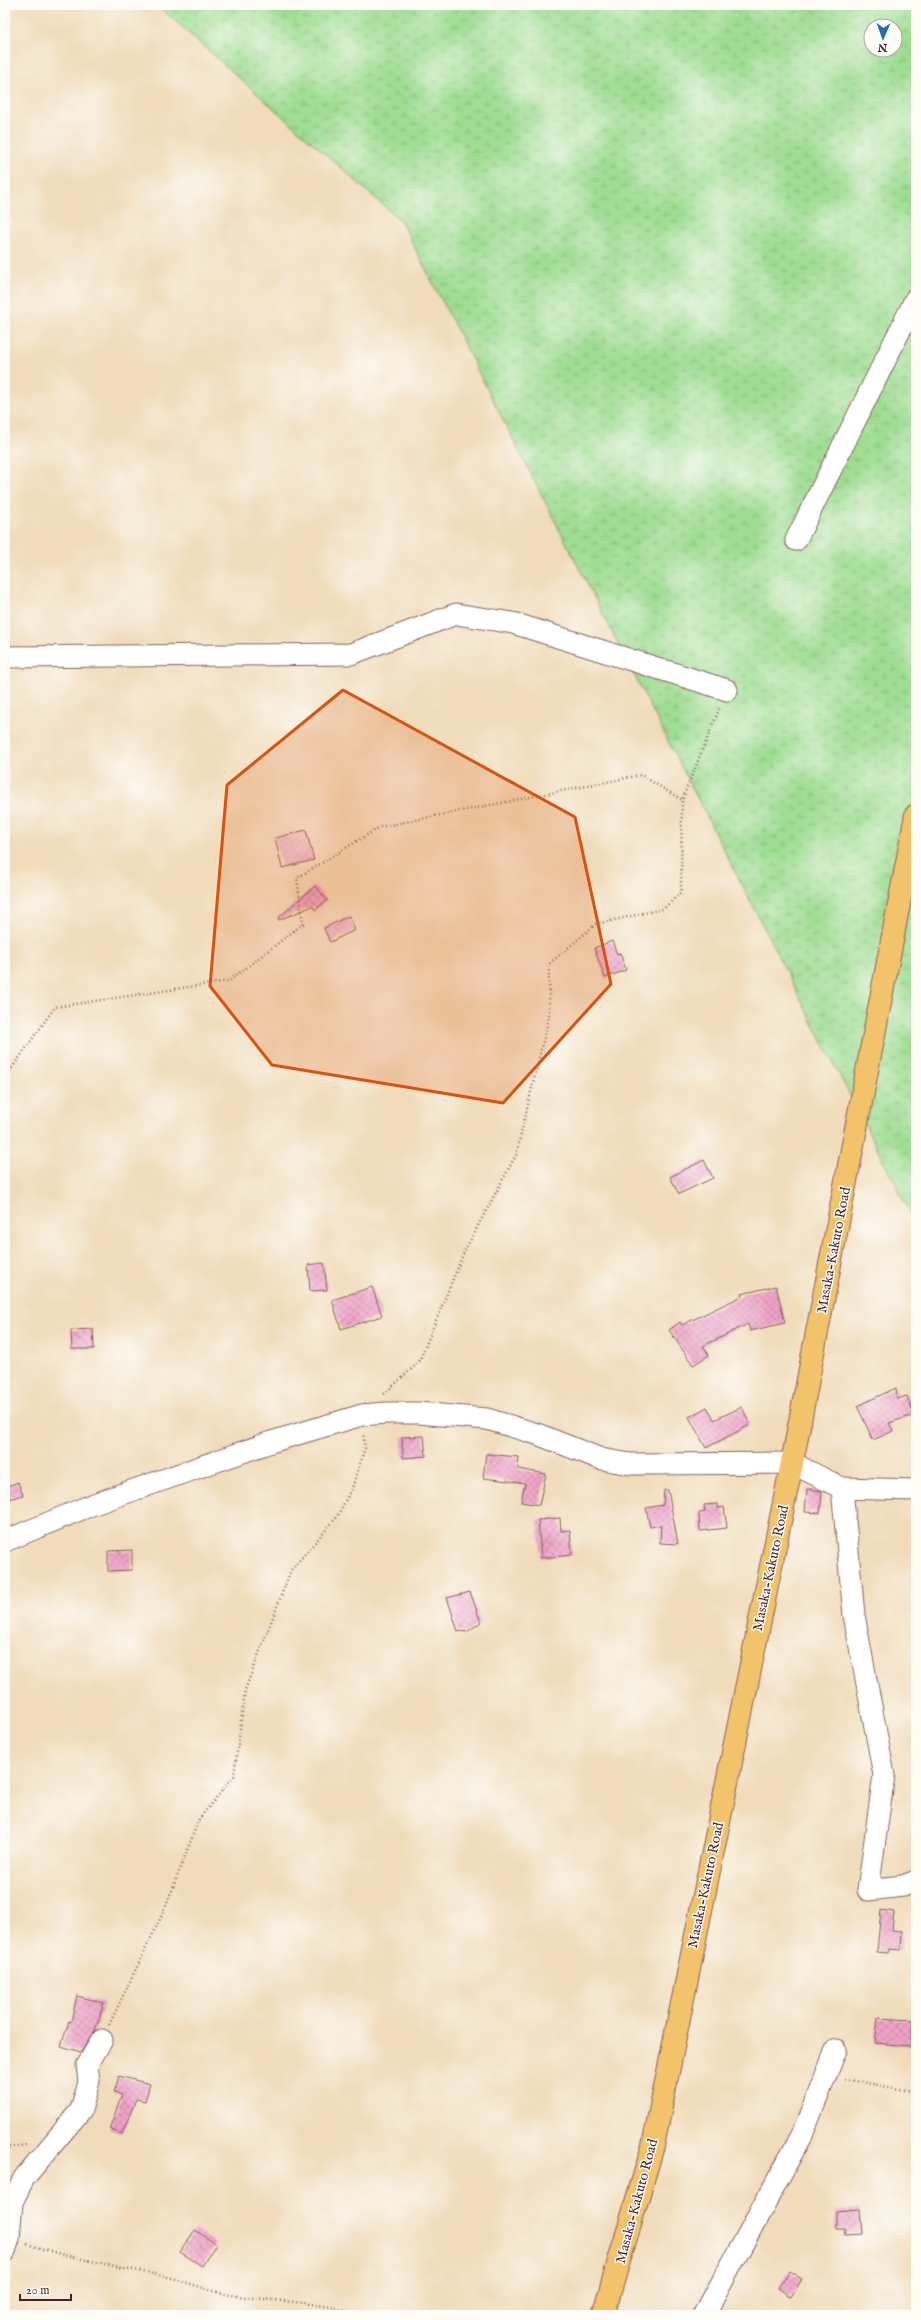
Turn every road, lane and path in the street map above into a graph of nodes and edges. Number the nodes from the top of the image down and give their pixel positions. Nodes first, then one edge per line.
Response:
1 (916, 298) edge
2 (796, 540) dead end
3 (5, 657) edge
4 (727, 690) joint
5 (682, 800) junction
6 (916, 815) edge
7 (5, 1078) edge
8 (362, 1414) junction
9 (792, 1463) junction
10 (842, 1488) junction
11 (916, 1490) edge
12 (5, 1541) edge
13 (916, 1881) edge
14 (102, 2040) joint
15 (836, 2050) dead end
16 (827, 2076) junction
17 (916, 2092) edge
18 (7, 2245) edge
19 (354, 2315) edge
20 (603, 2315) edge
21 (704, 2315) edge

1 - 2 street
3 - 4 street
4 - 5 path
5 - 7 path
5 - 8 path
6 - 9 highway, Masaka-Kakuto Road
8 - 9 street
8 - 12 street
8 - 14 path
9 - 10 street
9 - 20 highway, Masaka-Kakuto Road
10 - 11 street
10 - 13 street
14 - 18 street
15 - 16 street
16 - 17 path
16 - 21 street
18 - 19 path

